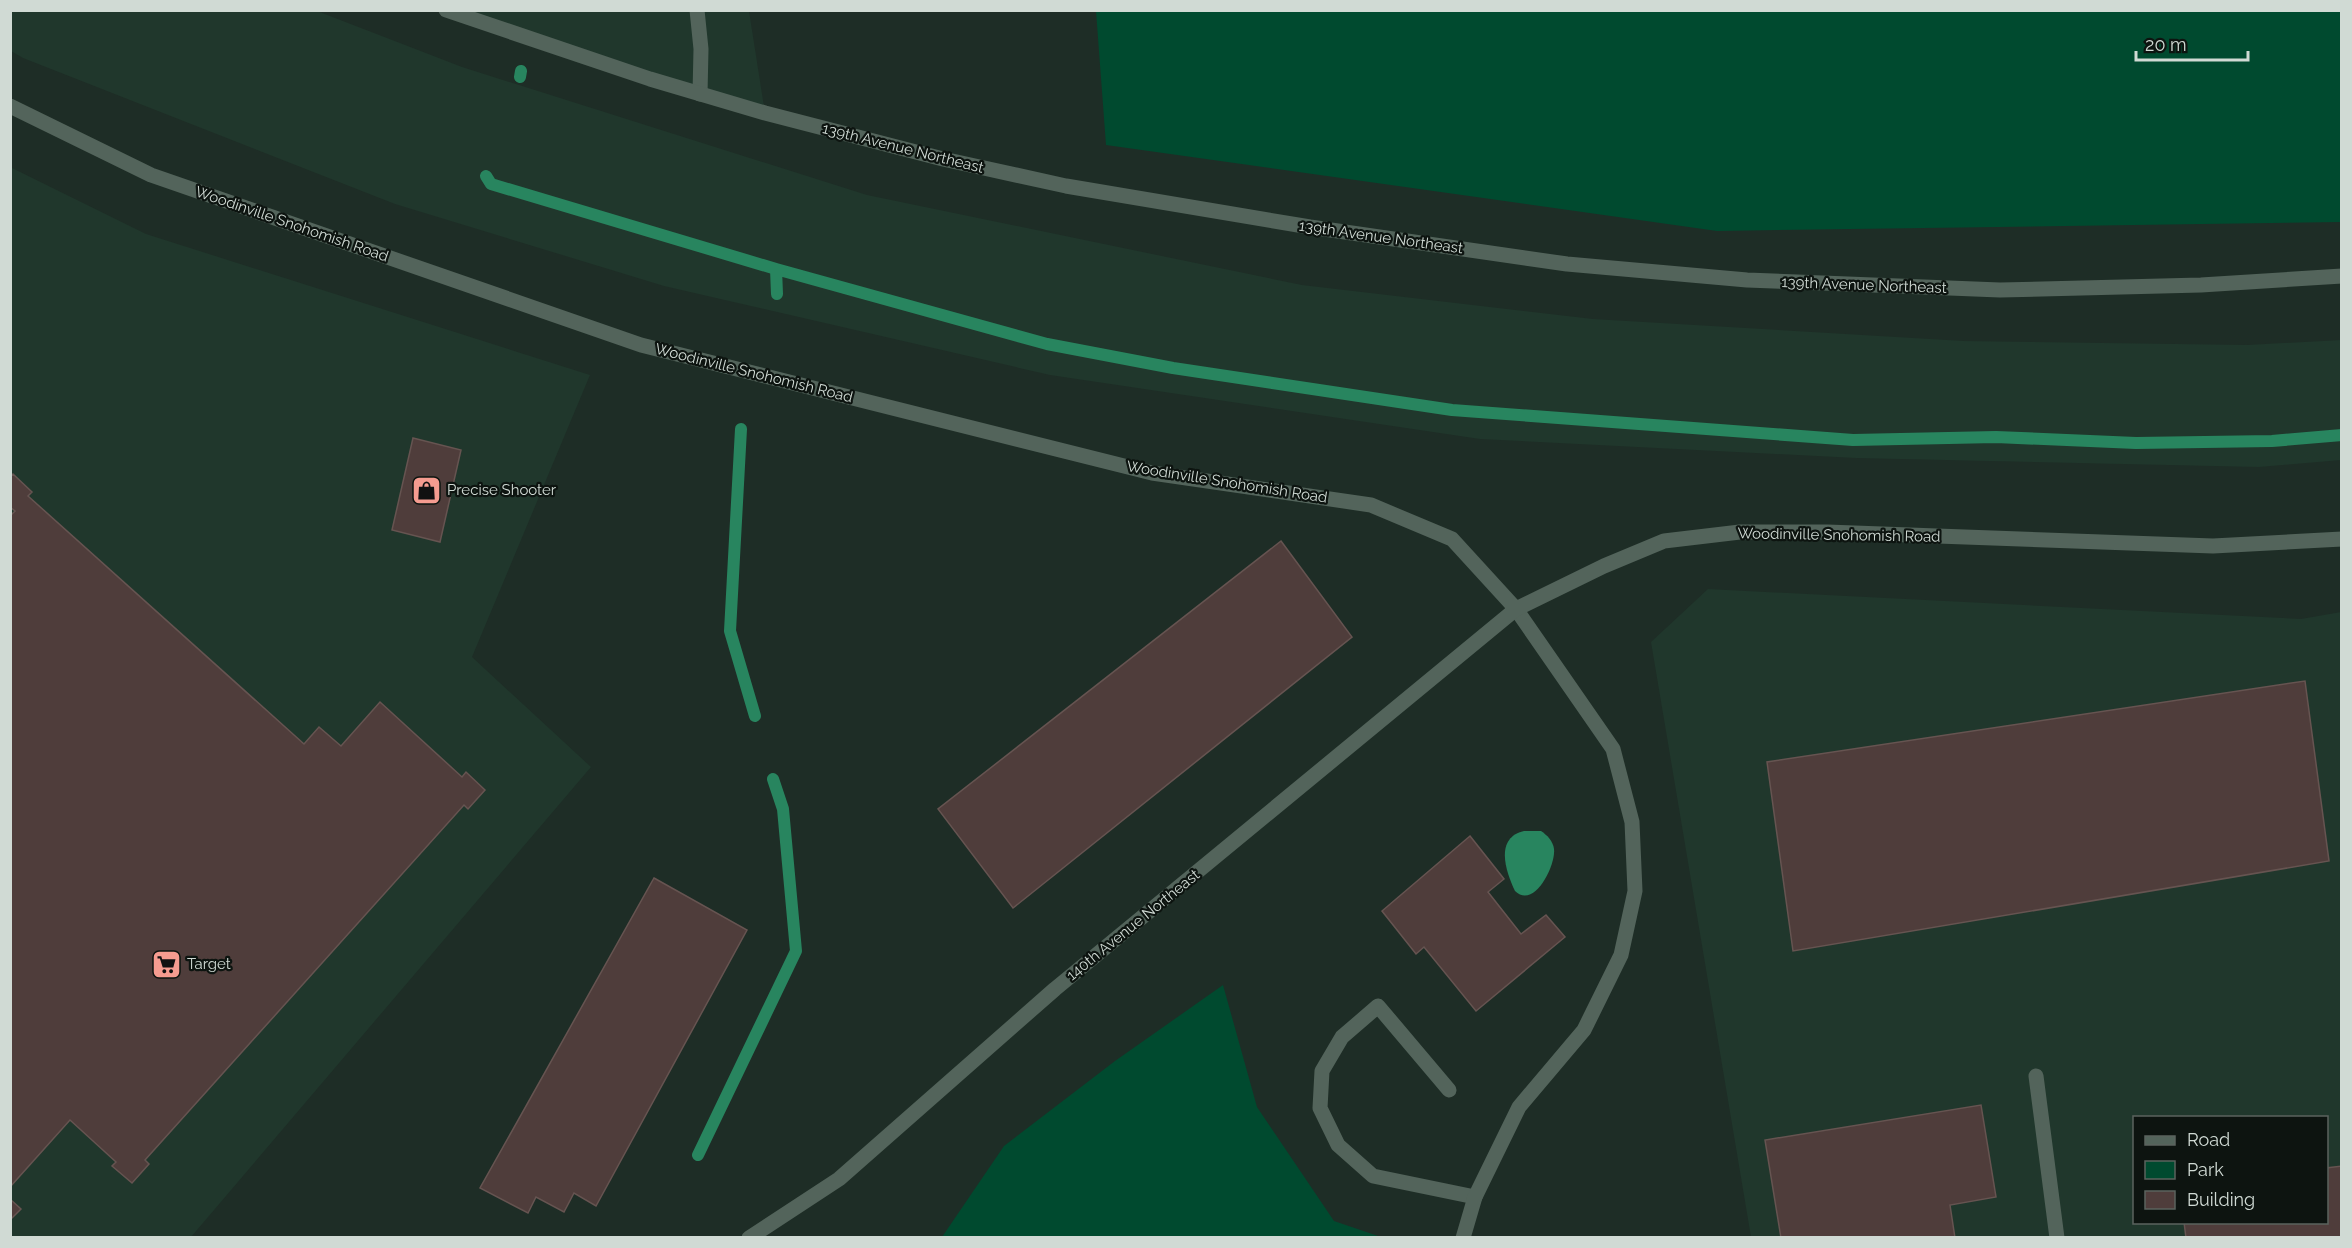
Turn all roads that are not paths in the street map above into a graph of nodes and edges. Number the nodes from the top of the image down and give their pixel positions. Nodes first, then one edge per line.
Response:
1 (446, 10) edge
2 (697, 10) edge
3 (700, 94) junction
4 (10, 106) edge
5 (2342, 276) edge
6 (2342, 539) edge
7 (1516, 609) junction
8 (2036, 1076) dead end
9 (1449, 1090) dead end
10 (1475, 1197) junction
11 (749, 1238) edge
12 (1463, 1238) edge
13 (2057, 1238) edge

1 - 3 main road, 139th Avenue Northeast
2 - 3 main road
3 - 5 main road, 139th Avenue Northeast
4 - 7 main road, Woodinville Snohomish Road
6 - 7 main road, Woodinville Snohomish Road
7 - 10 main road
7 - 11 main road, 140th Avenue Northeast
8 - 13 main road
9 - 10 main road
10 - 12 main road

